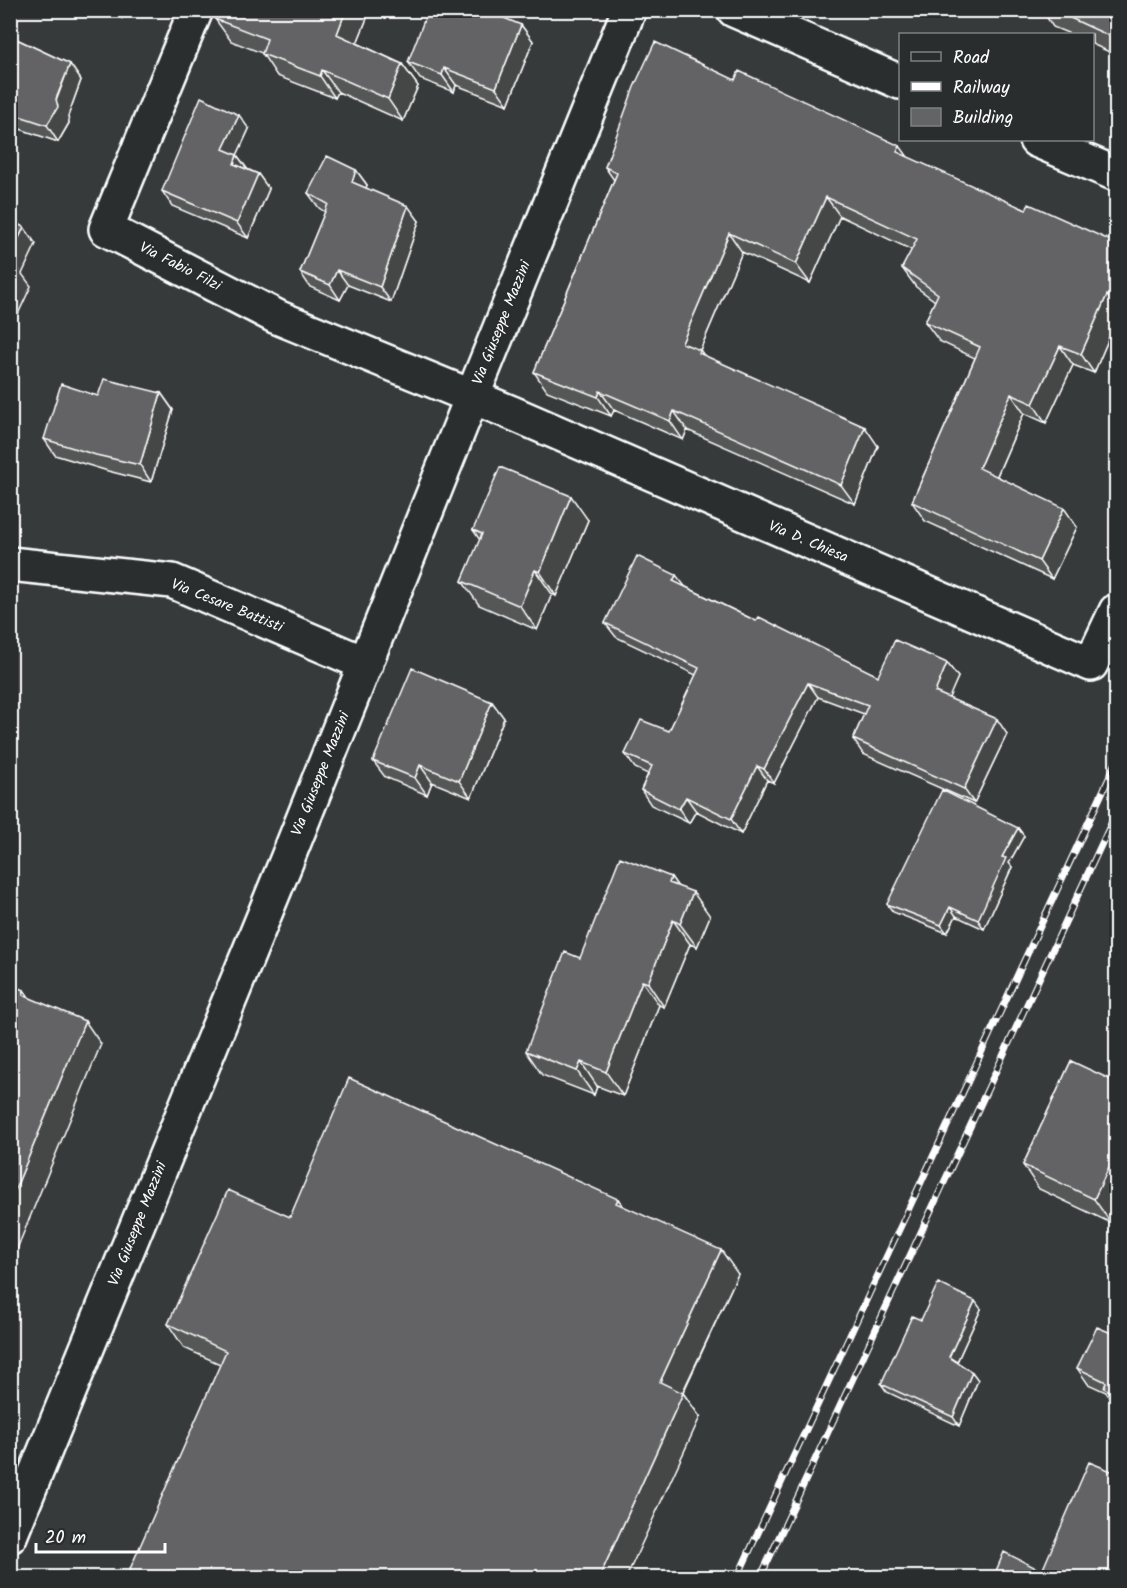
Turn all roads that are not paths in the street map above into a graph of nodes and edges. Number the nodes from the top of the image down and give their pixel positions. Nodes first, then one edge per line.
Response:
1 (196, 10) edge
2 (629, 10) edge
3 (734, 10) edge
4 (899, 82) edge
5 (1038, 141) edge
6 (1116, 174) edge
7 (472, 397) junction
8 (10, 564) edge
9 (1116, 611) edge
10 (366, 664) junction
11 (10, 1536) edge

1 - 7 street, Via Fabio Filzi
2 - 7 street, Via Giuseppe Mazzini
3 - 4 street
5 - 6 street
7 - 9 street, Via D. Chiesa
7 - 10 street, Via Giuseppe Mazzini
8 - 10 street, Via Cesare Battisti
10 - 11 street, Via Giuseppe Mazzini

